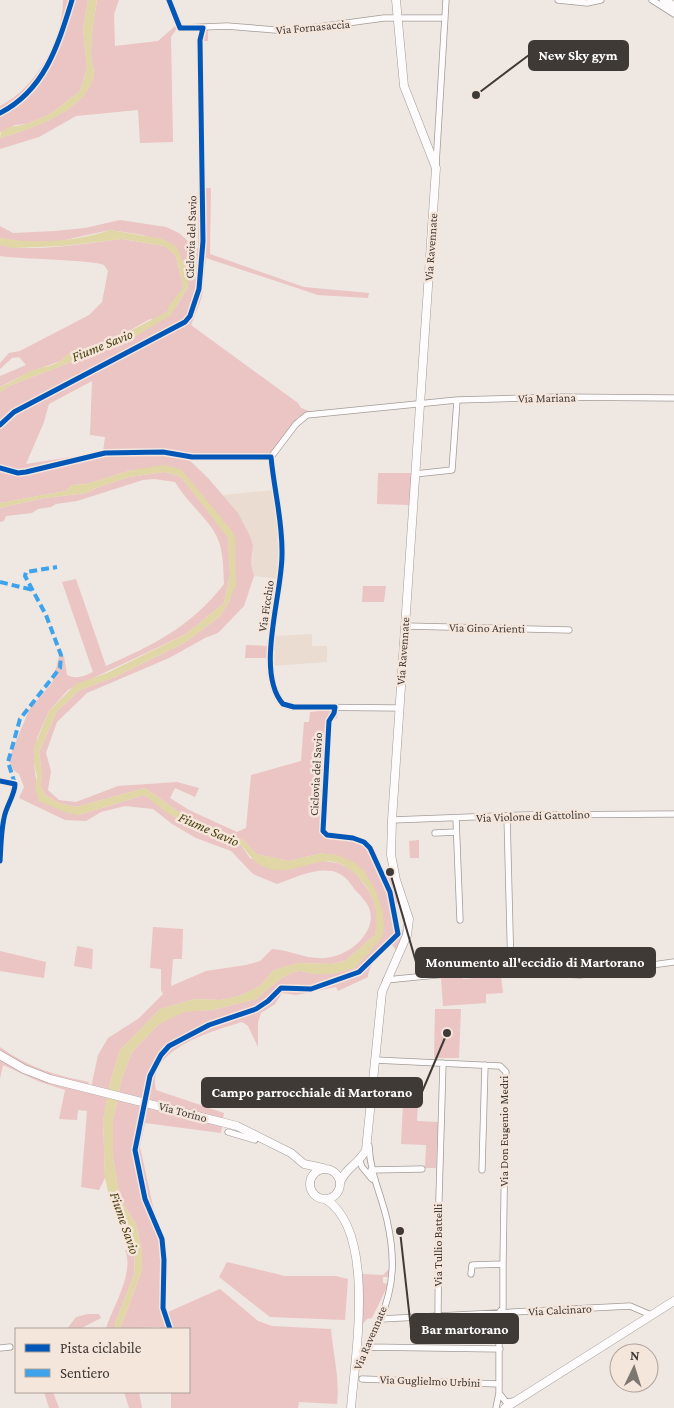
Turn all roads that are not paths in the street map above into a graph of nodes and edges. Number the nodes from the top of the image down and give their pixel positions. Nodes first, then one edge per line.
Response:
1 (169, 0) edge
2 (396, 0) edge
3 (446, 0) edge
4 (558, 0) edge
5 (601, 0) edge
6 (652, 0) edge
7 (664, 0) edge
8 (674, 7) edge
9 (674, 14) edge
10 (397, 18) junction
11 (445, 18) junction
12 (438, 134) junction
13 (428, 144) junction
14 (436, 168) junction
15 (674, 398) edge
16 (457, 400) junction
17 (419, 404) junction
18 (415, 474) junction
19 (405, 626) junction
20 (569, 630) dead end
21 (399, 708) junction
22 (674, 814) edge
23 (507, 816) junction
24 (456, 818) junction
25 (392, 820) junction
26 (456, 832) junction
27 (435, 833) dead end
28 (460, 920) dead end
29 (674, 962) edge
30 (511, 972) junction
31 (386, 980) junction
32 (0, 1055) edge
33 (375, 1060) junction
34 (443, 1064) junction
35 (485, 1065) junction
36 (370, 1125) junction
37 (228, 1132) dead end
38 (250, 1132) junction
39 (242, 1135) junction
40 (255, 1140) dead end
41 (369, 1141) junction
42 (358, 1160) junction
43 (304, 1164) junction
44 (370, 1168) junction
45 (327, 1169) junction
46 (422, 1169) dead end
47 (482, 1170) dead end
48 (310, 1180) junction
49 (375, 1182) junction
50 (339, 1187) junction
51 (325, 1199) junction
52 (339, 1212) junction
53 (504, 1264) junction
54 (471, 1274) dead end
55 (674, 1301) edge
56 (499, 1313) junction
57 (652, 1315) junction
58 (438, 1317) junction
59 (381, 1319) junction
60 (10, 1347) dead end
61 (0, 1348) edge
62 (367, 1348) junction
63 (500, 1349) junction
64 (358, 1378) junction
65 (499, 1384) junction
66 (499, 1393) junction
67 (518, 1400) junction
68 (351, 1408) edge
69 (496, 1408) edge
70 (505, 1408) edge
71 (510, 1408) edge

1 - 10 street, Via Fornasaccia
2 - 10 main road, Via Ravennate
3 - 11 street, Via Ravennate
4 - 5 street
6 - 9 street
7 - 8 highway
10 - 11 street, Via Fornasaccia
10 - 13 main road, Via Ravennate
11 - 12 street, Via Ravennate
12 - 13 street
12 - 14 street, Via Ravennate
13 - 14 main road, Via Ravennate
14 - 17 main road, Via Ravennate
15 - 16 street, Via Mariana
16 - 17 street, Via Mariana
16 - 18 street
17 - 18 main road, Via Ravennate
17 - 21 street, Via Ficchio
18 - 19 main road, Via Ravennate
19 - 20 street, Via Gino Arienti
19 - 21 main road, Via Ravennate
21 - 25 main road, Via Ravennate
22 - 23 street, Via Violone di Gattolino
23 - 24 street, Via Violone di Gattolino
23 - 30 street
24 - 25 street, Via Violone di Gattolino
24 - 26 street
25 - 31 main road, Via Ravennate
26 - 27 street
26 - 28 street
29 - 30 street
30 - 31 street
31 - 33 main road, Via Ravennate
32 - 38 main road, Via Torino
33 - 34 street, Via Don Eugenio Medri
33 - 36 main road, Via Ravennate
34 - 35 street, Via Don Eugenio Medri
34 - 58 street, Via Tullio Battelli
35 - 47 street
35 - 53 street, Via Don Eugenio Medri
36 - 41 main road, Via Ravennate
36 - 42 main road, Via Ravennate
37 - 39 street
38 - 39 street
38 - 43 main road, Via Torino
39 - 40 street
41 - 42 main road, Via Ravennate
41 - 44 street, Via Ravennate
42 - 44 street
42 - 45 main road
42 - 49 street, Via Ravennate
42 - 50 main road, Via Ravennate
43 - 45 main road, Via Torino
43 - 48 main road
44 - 46 street
44 - 49 street, Via Ravennate
45 - 48 main road
45 - 50 main road
48 - 51 main road
49 - 59 street, Via Ravennate
50 - 51 main road
50 - 52 main road
51 - 52 main road
52 - 64 main road
53 - 54 street
53 - 56 street, Via Don Eugenio Medri
55 - 57 main road
56 - 57 street, Via Calcinaro
56 - 58 street, Via Calcinaro
56 - 63 street, Via Don Eugenio Medri
57 - 67 main road
58 - 59 street, Via Calcinaro
59 - 62 street, Via Ravennate
60 - 61 street
62 - 63 street
62 - 64 street, Via Ravennate
63 - 65 street, Via Don Eugenio Medri
64 - 65 street, Via Guglielmo Urbini
64 - 68 main road, Via Ravennate
65 - 66 street, Via Don Eugenio Medri
66 - 67 street
66 - 69 street, Via Don Eugenio Medri
67 - 70 main road
67 - 71 street

